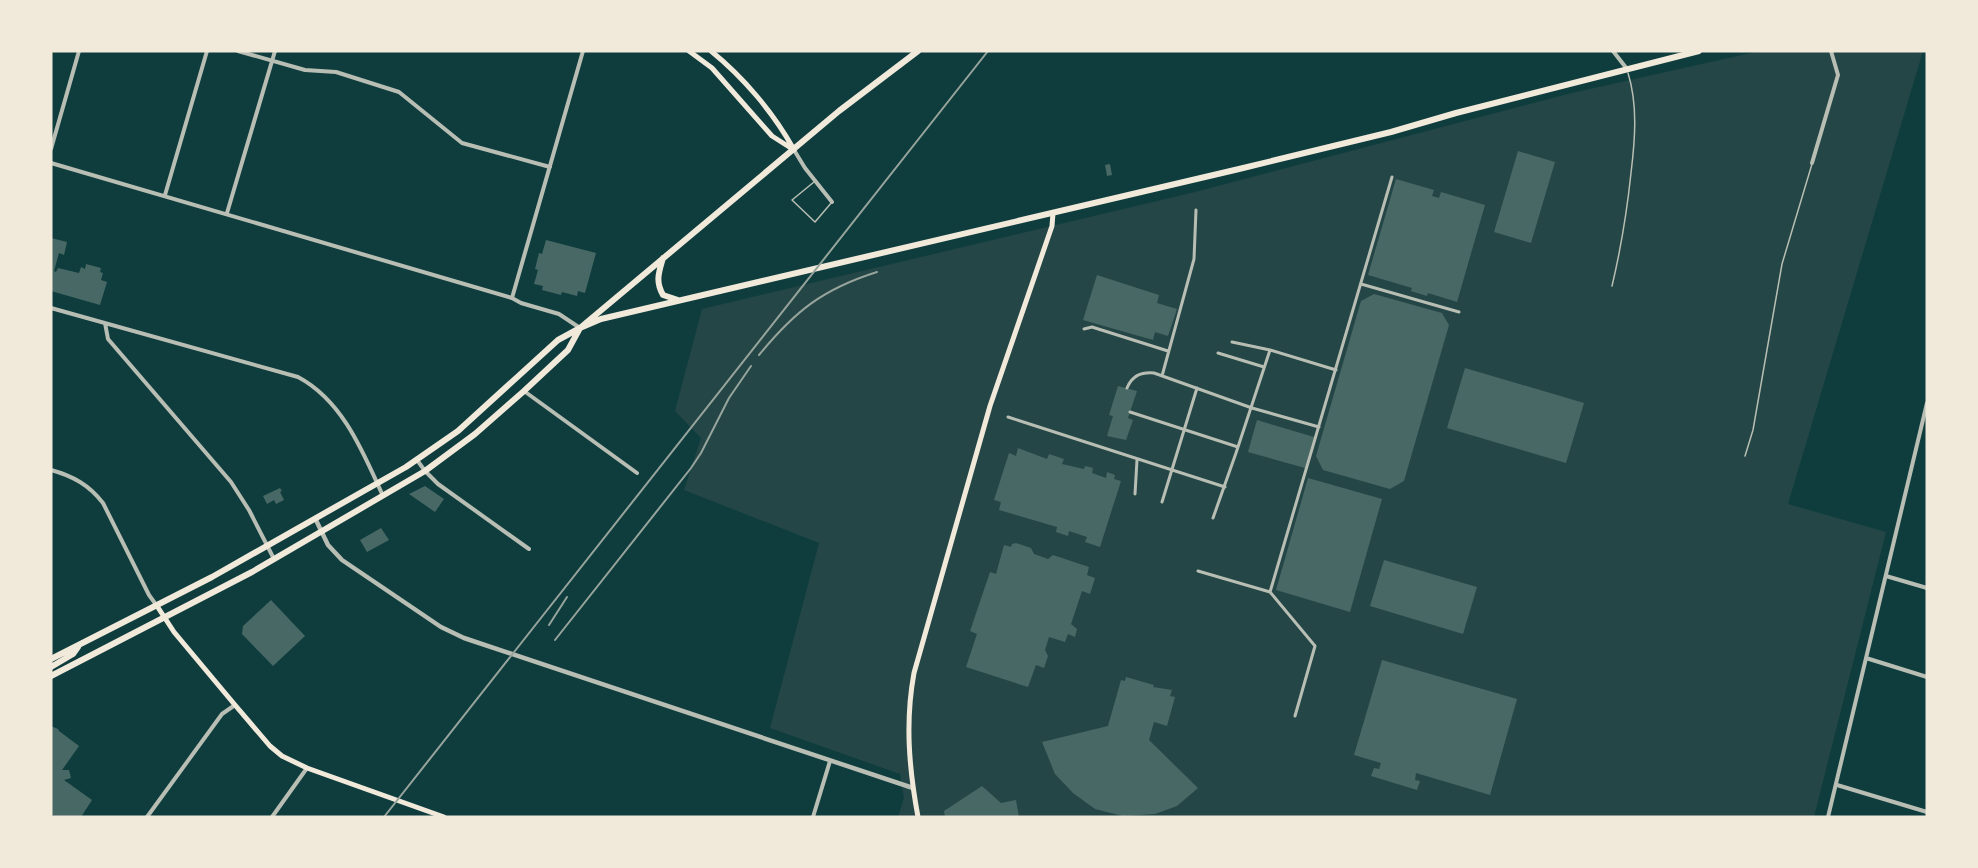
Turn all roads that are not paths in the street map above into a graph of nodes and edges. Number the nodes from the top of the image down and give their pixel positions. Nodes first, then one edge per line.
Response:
1 (79, 51) edge
2 (207, 51) edge
3 (238, 51) edge
4 (275, 51) edge
5 (583, 51) edge
6 (689, 51) edge
7 (711, 51) edge
8 (918, 51) edge
9 (1613, 51) edge
10 (1699, 51) edge
11 (1831, 51) edge
12 (272, 61) junction
13 (1627, 69) junction
14 (51, 149) edge
15 (794, 150) junction
16 (51, 163) edge
17 (1812, 163) joint
18 (550, 167) junction
19 (1392, 177) dead end
20 (815, 181) junction
21 (165, 195) junction
22 (832, 202) joint
23 (1196, 210) dead end
24 (227, 213) junction
25 (1053, 213) junction
26 (663, 257) junction
27 (1361, 284) junction
28 (1611, 286) dead end
29 (512, 298) junction
30 (681, 300) junction
31 (51, 308) edge
32 (1459, 312) dead end
33 (105, 323) junction
34 (580, 328) junction
35 (1084, 329) dead end
36 (1232, 342) dead end
37 (1270, 350) junction
38 (1168, 351) junction
39 (1218, 352) dead end
40 (1264, 367) junction
41 (1336, 370) junction
42 (1162, 376) junction
43 (1127, 388) dead end
44 (1197, 388) junction
45 (524, 391) junction
46 (1927, 403) edge
47 (1252, 408) junction
48 (1130, 412) dead end
49 (1008, 417) dead end
50 (1318, 427) junction
51 (1184, 429) junction
52 (1238, 447) junction
53 (1745, 456) dead end
54 (1137, 459) junction
55 (417, 460) junction
56 (51, 470) edge
57 (1172, 470) junction
58 (425, 471) junction
59 (637, 474) dead end
60 (378, 484) junction
61 (1225, 487) junction
62 (1135, 494) dead end
63 (384, 496) junction
64 (1162, 502) dead end
65 (315, 518) junction
66 (1213, 518) dead end
67 (321, 531) junction
68 (267, 547) junction
69 (529, 549) dead end
70 (274, 559) junction
71 (1198, 571) dead end
72 (1886, 576) junction
73 (1927, 588) edge
74 (1270, 592) junction
75 (157, 606) junction
76 (164, 618) junction
77 (80, 644) junction
78 (51, 658) edge
79 (1866, 658) junction
80 (51, 667) edge
81 (51, 676) edge
82 (1927, 677) edge
83 (235, 705) junction
84 (1295, 716) dead end
85 (830, 761) junction
86 (307, 768) junction
87 (1837, 785) junction
88 (913, 788) junction
89 (1927, 812) edge
90 (147, 817) edge
91 (272, 817) edge
92 (444, 817) edge
93 (813, 817) edge
94 (918, 817) edge
95 (1828, 817) edge

1 - 14 street
2 - 21 street
3 - 12 street
4 - 12 street
5 - 18 street
6 - 15 main road
7 - 15 main road
8 - 15 main road
9 - 13 street
10 - 13 main road
11 - 17 street
12 - 18 street
12 - 24 street
13 - 25 main road
13 - 28 lane
15 - 20 street
15 - 26 main road
16 - 21 street
17 - 53 lane
18 - 29 street
19 - 27 street
20 - 22 street
20 - 22 lane
21 - 24 street
23 - 38 street
24 - 29 street
25 - 30 main road
25 - 88 main road
26 - 30 main road
26 - 34 main road
27 - 32 street
27 - 41 street
29 - 34 street
30 - 34 main road
31 - 33 street
33 - 60 street
33 - 68 street
34 - 45 main road
34 - 55 main road
35 - 38 street
36 - 37 street
37 - 40 street
37 - 41 street
38 - 42 street
39 - 40 street
40 - 47 street
41 - 50 street
42 - 43 street
42 - 44 street
44 - 47 street
44 - 51 street
45 - 58 main road
45 - 59 street
46 - 72 street
47 - 50 street
47 - 52 street
48 - 51 street
49 - 54 street
50 - 74 street
51 - 52 street
51 - 57 street
52 - 61 street
54 - 57 street
54 - 62 street
55 - 58 street
55 - 60 main road
56 - 75 street
57 - 61 street
57 - 64 street
58 - 63 main road
58 - 69 street
60 - 63 street
60 - 65 main road
61 - 66 street
63 - 67 main road
65 - 67 street
65 - 68 main road
67 - 70 main road
67 - 85 street
68 - 70 street
68 - 75 main road
70 - 76 main road
71 - 74 street
72 - 73 street
72 - 79 street
74 - 84 street
75 - 76 main road
75 - 77 main road
76 - 81 main road
76 - 83 main road
77 - 78 main road
77 - 80 main road
79 - 82 street
79 - 87 street
83 - 86 main road
83 - 90 street
85 - 88 street
85 - 93 street
86 - 91 street
86 - 92 main road
87 - 89 street
87 - 95 street
88 - 94 main road

